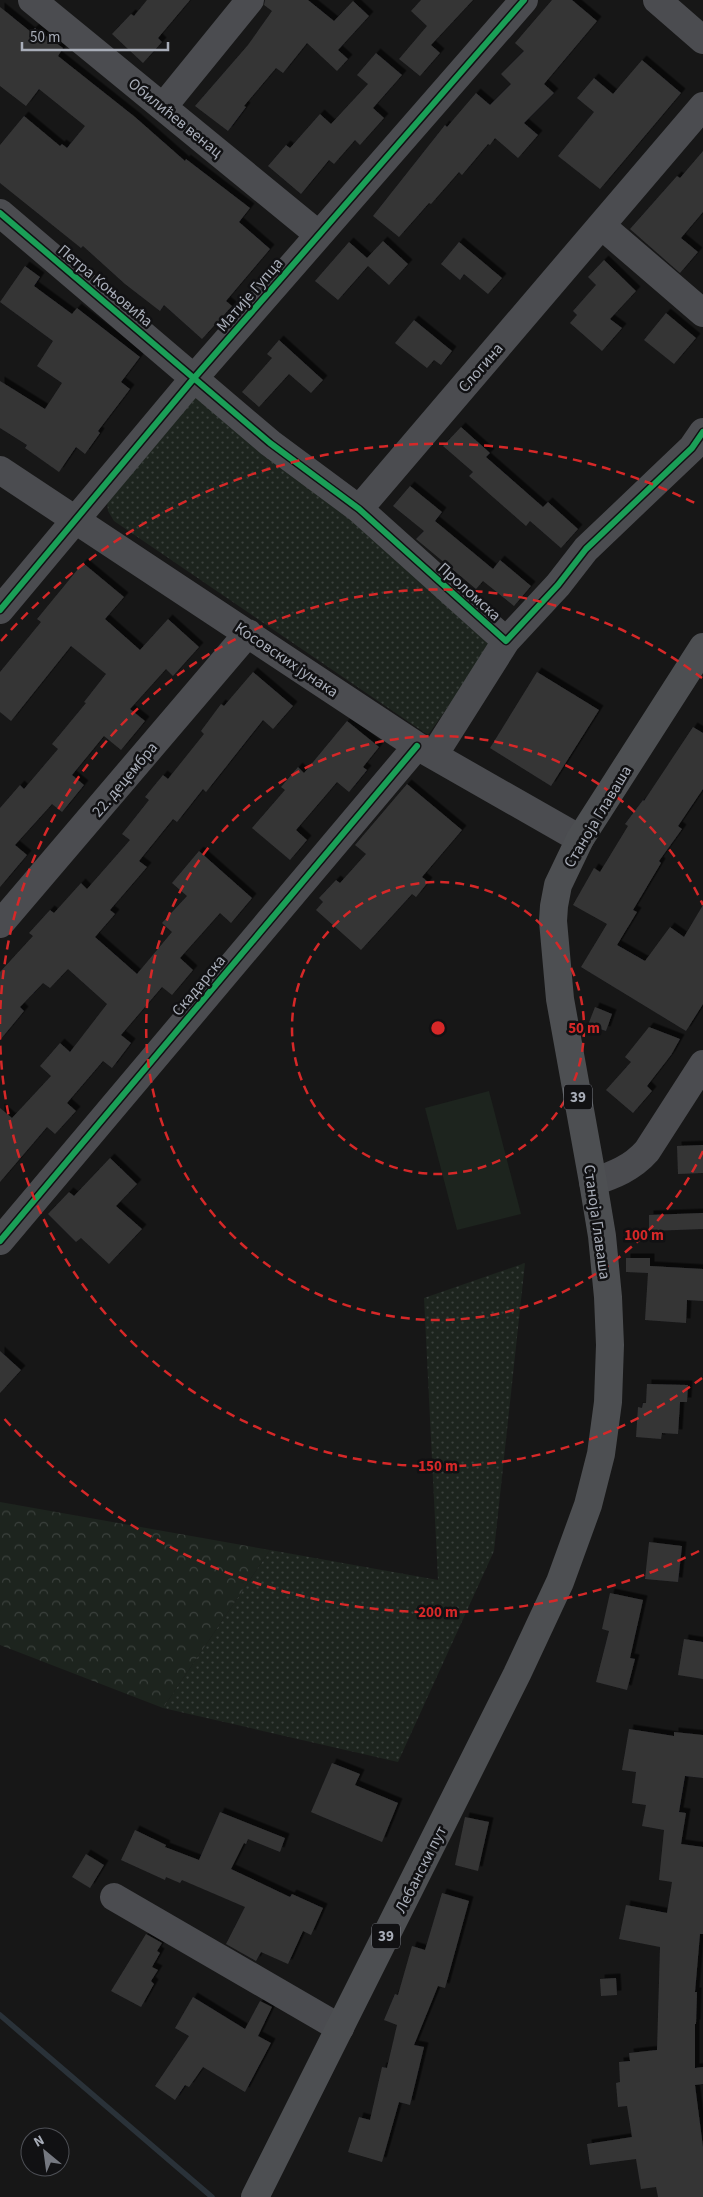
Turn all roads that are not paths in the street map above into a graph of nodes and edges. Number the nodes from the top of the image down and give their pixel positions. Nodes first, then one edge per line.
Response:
1 (32, 0) edge
2 (250, 0) edge
3 (524, 0) edge
4 (657, 0) edge
5 (703, 40) edge
6 (703, 106) edge
7 (163, 107) junction
8 (0, 213) edge
9 (602, 226) junction
10 (319, 235) junction
11 (703, 313) edge
12 (195, 377) junction
13 (703, 432) edge
14 (0, 470) edge
15 (358, 509) junction
16 (76, 520) junction
17 (0, 610) edge
18 (248, 634) junction
19 (506, 641) junction
20 (703, 647) edge
21 (426, 751) junction
22 (580, 838) junction
23 (0, 924) edge
24 (703, 1064) edge
25 (593, 1182) junction
26 (0, 1241) edge
27 (517, 1674) joint
28 (114, 1896) dead end
29 (340, 2028) junction
30 (255, 2197) edge

1 - 7 street, Обилићев венац
2 - 7 street
3 - 10 street, Матије Гупца
4 - 5 street
6 - 9 street, Слогина
7 - 10 street, Обилићев венац
8 - 12 street, Петра Коњовића
9 - 11 street
9 - 15 street, Слогина
10 - 12 street, Матије Гупца
12 - 15 street, Проломска
12 - 16 street, Матије Гупца
13 - 19 street, Проломска
14 - 16 street, Косовских јунака
15 - 19 street, Проломска
16 - 17 street, Матије Гупца
16 - 18 street, Косовских јунака
18 - 21 street, Косовских јунака
18 - 23 street, 22. децембра
19 - 21 street, Скадарска
20 - 22 main road, Станоја Главаша / 39
21 - 22 street, Косовских јунака
21 - 26 street, Скадарска
22 - 25 main road, Станоја Главаша / 39
24 - 25 street
25 - 27 main road, Станоја Главаша / 39
27 - 29 main road, Лебански пут / 39
28 - 29 street
29 - 30 main road, Лебански пут / 39

